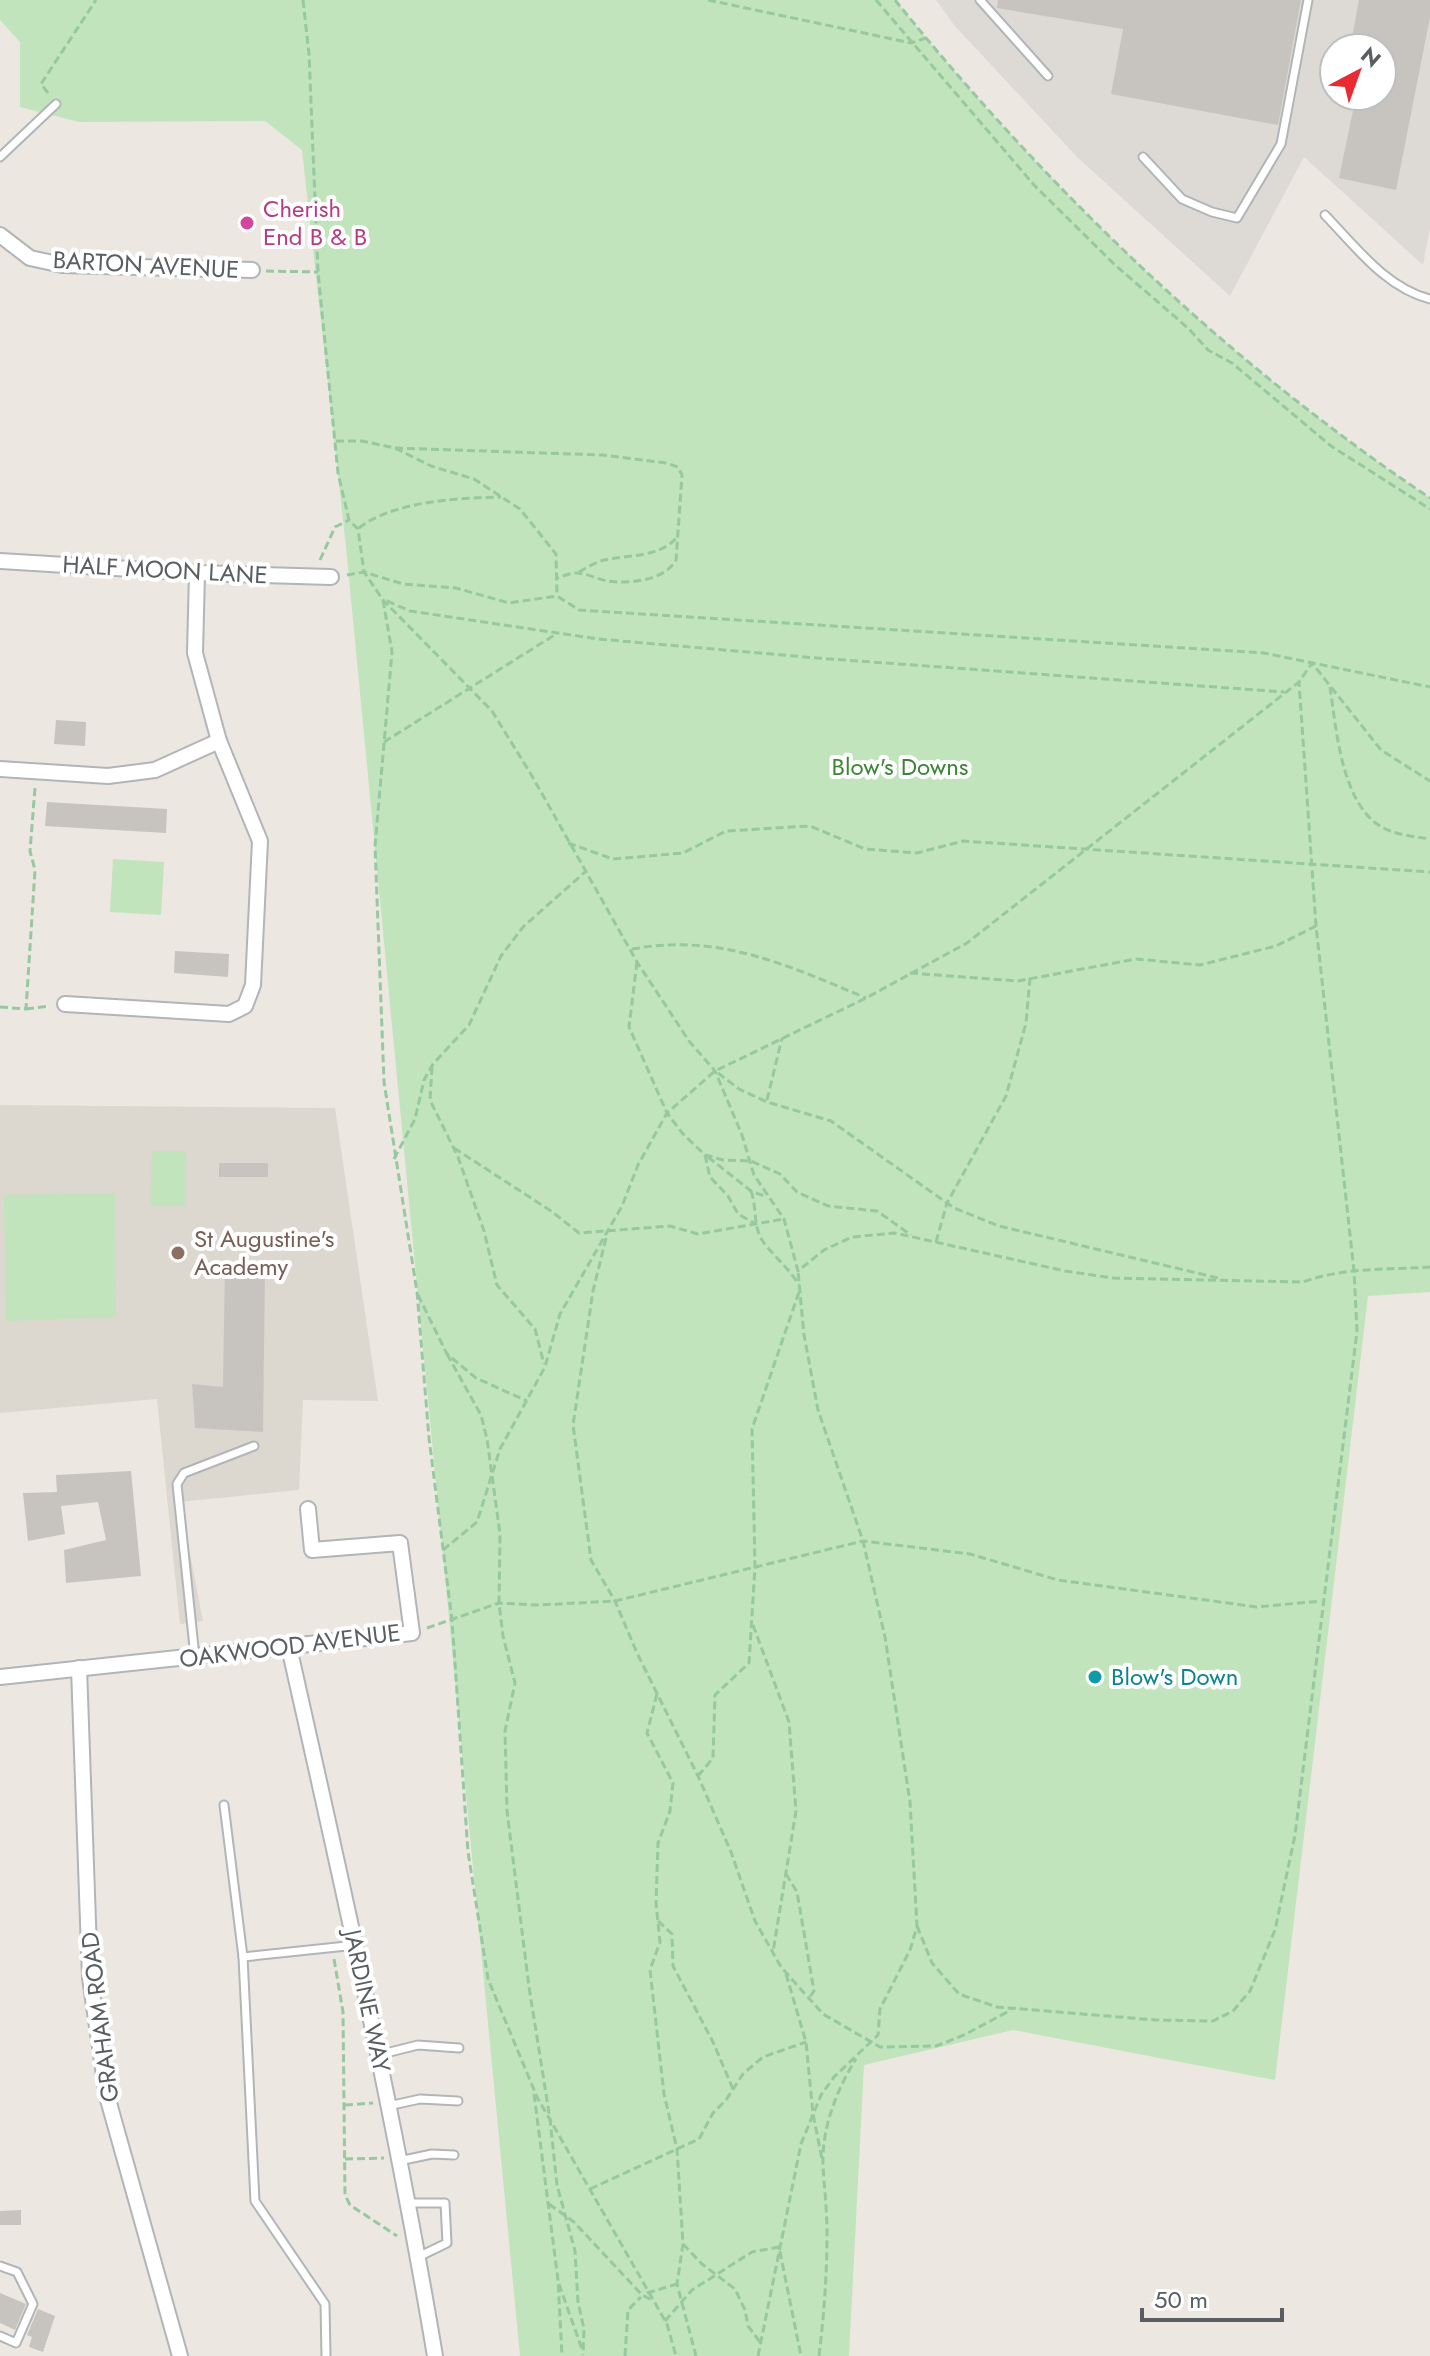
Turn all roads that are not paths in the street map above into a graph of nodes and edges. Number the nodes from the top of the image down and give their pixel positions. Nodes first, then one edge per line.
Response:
1 (980, 0) edge
2 (1308, 0) edge
3 (1048, 76) dead end
4 (56, 104) road end
5 (0, 157) edge
6 (1143, 157) dead end
7 (1325, 215) dead end
8 (0, 235) edge
9 (255, 270) road end
10 (1430, 299) edge
11 (0, 561) edge
12 (197, 573) junction
13 (325, 577) road end
14 (219, 741) junction
15 (0, 769) edge
16 (65, 1004) road end
17 (254, 1446) dead end
18 (308, 1509) dead end
19 (289, 1647) junction
20 (196, 1658) junction
21 (79, 1668) junction
22 (0, 1677) edge
23 (224, 1805) dead end
24 (356, 1945) junction
25 (243, 1957) junction
26 (459, 2048) dead end
27 (378, 2055) junction
28 (458, 2101) dead end
29 (382, 2104) junction
30 (454, 2155) dead end
31 (393, 2160) junction
32 (407, 2203) junction
33 (418, 2253) junction
34 (0, 2266) edge
35 (0, 2336) edge
36 (180, 2356) edge
37 (326, 2356) edge
38 (435, 2356) edge

1 - 3 lane
2 - 6 lane
4 - 5 lane
7 - 10 lane
8 - 9 street, BARTON AVENUE
11 - 12 street, HALF MOON LANE
12 - 13 street, HALF MOON LANE
12 - 14 street
14 - 15 street
14 - 16 street
17 - 20 lane
18 - 19 street, OAKWOOD AVENUE
19 - 20 street, OAKWOOD AVENUE
19 - 24 street, JARDINE WAY
20 - 21 street, OAKWOOD AVENUE
21 - 22 street, OAKWOOD AVENUE
21 - 36 street, GRAHAM ROAD
23 - 25 lane
24 - 25 lane
24 - 27 street, JARDINE WAY
25 - 37 lane
26 - 27 lane
27 - 29 street, JARDINE WAY
28 - 29 lane
29 - 31 street, JARDINE WAY
30 - 31 lane
31 - 32 street, JARDINE WAY
32 - 33 street, JARDINE WAY
32 - 33 lane
33 - 38 street, JARDINE WAY
34 - 35 lane

